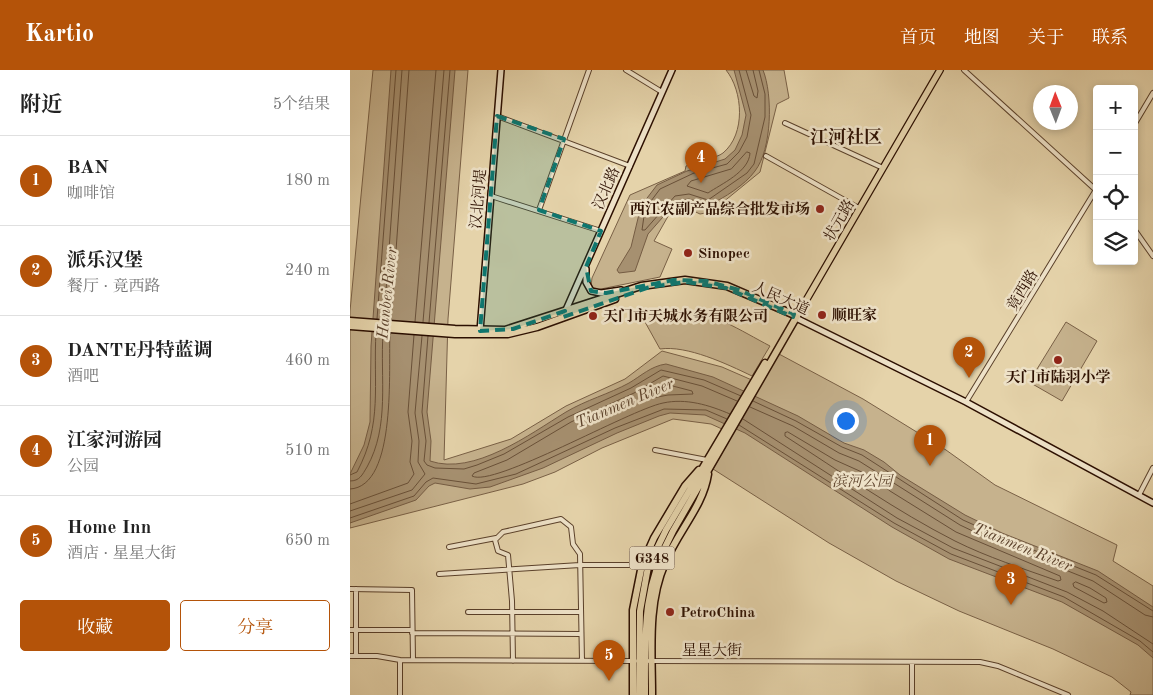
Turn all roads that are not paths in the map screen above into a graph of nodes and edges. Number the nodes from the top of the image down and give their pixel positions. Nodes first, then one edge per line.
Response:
1 (501, 70) edge
2 (589, 70) edge
3 (626, 70) edge
4 (672, 70) edge
5 (938, 70) edge
6 (964, 70) edge
7 (662, 92) junction
8 (1153, 93) edge
9 (497, 116) junction
10 (1138, 118) edge
11 (785, 123) dead end
12 (564, 139) junction
13 (766, 156) dead end
14 (630, 166) junction
15 (882, 167) junction
16 (1093, 187) edge
17 (1093, 195) edge
18 (491, 196) junction
19 (857, 207) junction
20 (539, 210) junction
21 (601, 232) junction
22 (1138, 235) edge
23 (1153, 256) edge
24 (586, 267) junction
25 (642, 286) junction
26 (564, 314) junction
27 (795, 316) junction
28 (350, 324) edge
29 (480, 330) junction
30 (455, 332) junction
31 (967, 401) junction
32 (655, 450) dead end
33 (707, 465) junction
34 (1153, 468) edge
35 (1140, 494) junction
36 (1153, 501) edge
37 (496, 538) junction
38 (449, 547) dead end
39 (580, 565) junction
40 (642, 565) junction
41 (509, 569) junction
42 (439, 574) dead end
43 (350, 589) edge
44 (356, 589) junction
45 (635, 594) junction
46 (651, 598) junction
47 (640, 605) junction
48 (468, 612) dead end
49 (512, 612) junction
50 (581, 612) junction
51 (652, 627) junction
52 (350, 630) edge
53 (356, 630) junction
54 (412, 631) junction
55 (646, 632) junction
56 (512, 633) junction
57 (581, 634) junction
58 (350, 656) edge
59 (356, 656) junction
60 (400, 660) junction
61 (413, 660) junction
62 (513, 661) junction
63 (582, 661) junction
64 (642, 661) junction
65 (912, 662) junction
66 (1053, 689) junction
67 (400, 695) edge
68 (632, 695) edge
69 (639, 695) edge
70 (645, 695) edge
71 (652, 695) edge
72 (912, 695) edge
73 (1050, 695) edge
74 (1068, 695) edge

1 - 9 main road, 汉北河堤
2 - 12 street
3 - 7 street
4 - 7 main road, 汉北路
5 - 15 main road, 状元路
6 - 16 street
7 - 14 main road, 汉北路
8 - 10 street
9 - 12 street
9 - 18 main road, 汉北河堤
11 - 15 street
12 - 14 street
12 - 20 street
13 - 19 street
14 - 21 main road, 汉北路
15 - 19 main road, 状元路
15 - 27 main road, 状元路
17 - 31 street, 竟西路
18 - 20 street
18 - 29 main road, 汉北河堤
19 - 27 main road, 状元路
20 - 21 street
21 - 24 main road, 汉北路
22 - 23 street
24 - 25 main road
24 - 26 main road, 汉北路
25 - 26 highway, 人民大道
25 - 27 highway, 人民大道
26 - 27 highway, 人民大道
26 - 29 highway, 人民大道
26 - 30 highway, 人民大道
27 - 31 main road, 人民大道
27 - 33 highway, 状元路 / G348
28 - 30 highway
29 - 30 highway, 人民大道
31 - 35 main road, 人民大道
32 - 33 street
33 - 40 highway
33 - 46 highway, G348
33 - 47 highway, G348
34 - 35 street
35 - 36 main road, 人民大道
37 - 38 street
37 - 39 street
37 - 41 street
39 - 40 street
39 - 41 street
39 - 50 street
40 - 45 highway
41 - 42 street
41 - 49 street
43 - 44 street
44 - 53 street
44 - 54 street
45 - 47 highway
45 - 64 highway
46 - 51 highway
46 - 55 highway, G348
47 - 64 highway, G348
48 - 49 street
49 - 50 street
49 - 56 street
50 - 57 street
51 - 55 highway
51 - 64 highway
52 - 53 street
53 - 54 street
53 - 59 street
54 - 56 street
54 - 61 street
55 - 64 highway, G348
56 - 57 street
56 - 62 street
57 - 63 street
58 - 59 street, 星星大街
59 - 60 street, 星星大街
60 - 61 street, 星星大街
60 - 67 street
61 - 62 street, 星星大街
62 - 63 street, 星星大街
63 - 64 street, 星星大街
64 - 65 street, 星星大街
64 - 68 highway
64 - 69 highway, G348
64 - 70 highway, G348
64 - 71 highway
65 - 66 street, 星星大街
65 - 72 street
66 - 73 street
66 - 74 street, 星星大街

